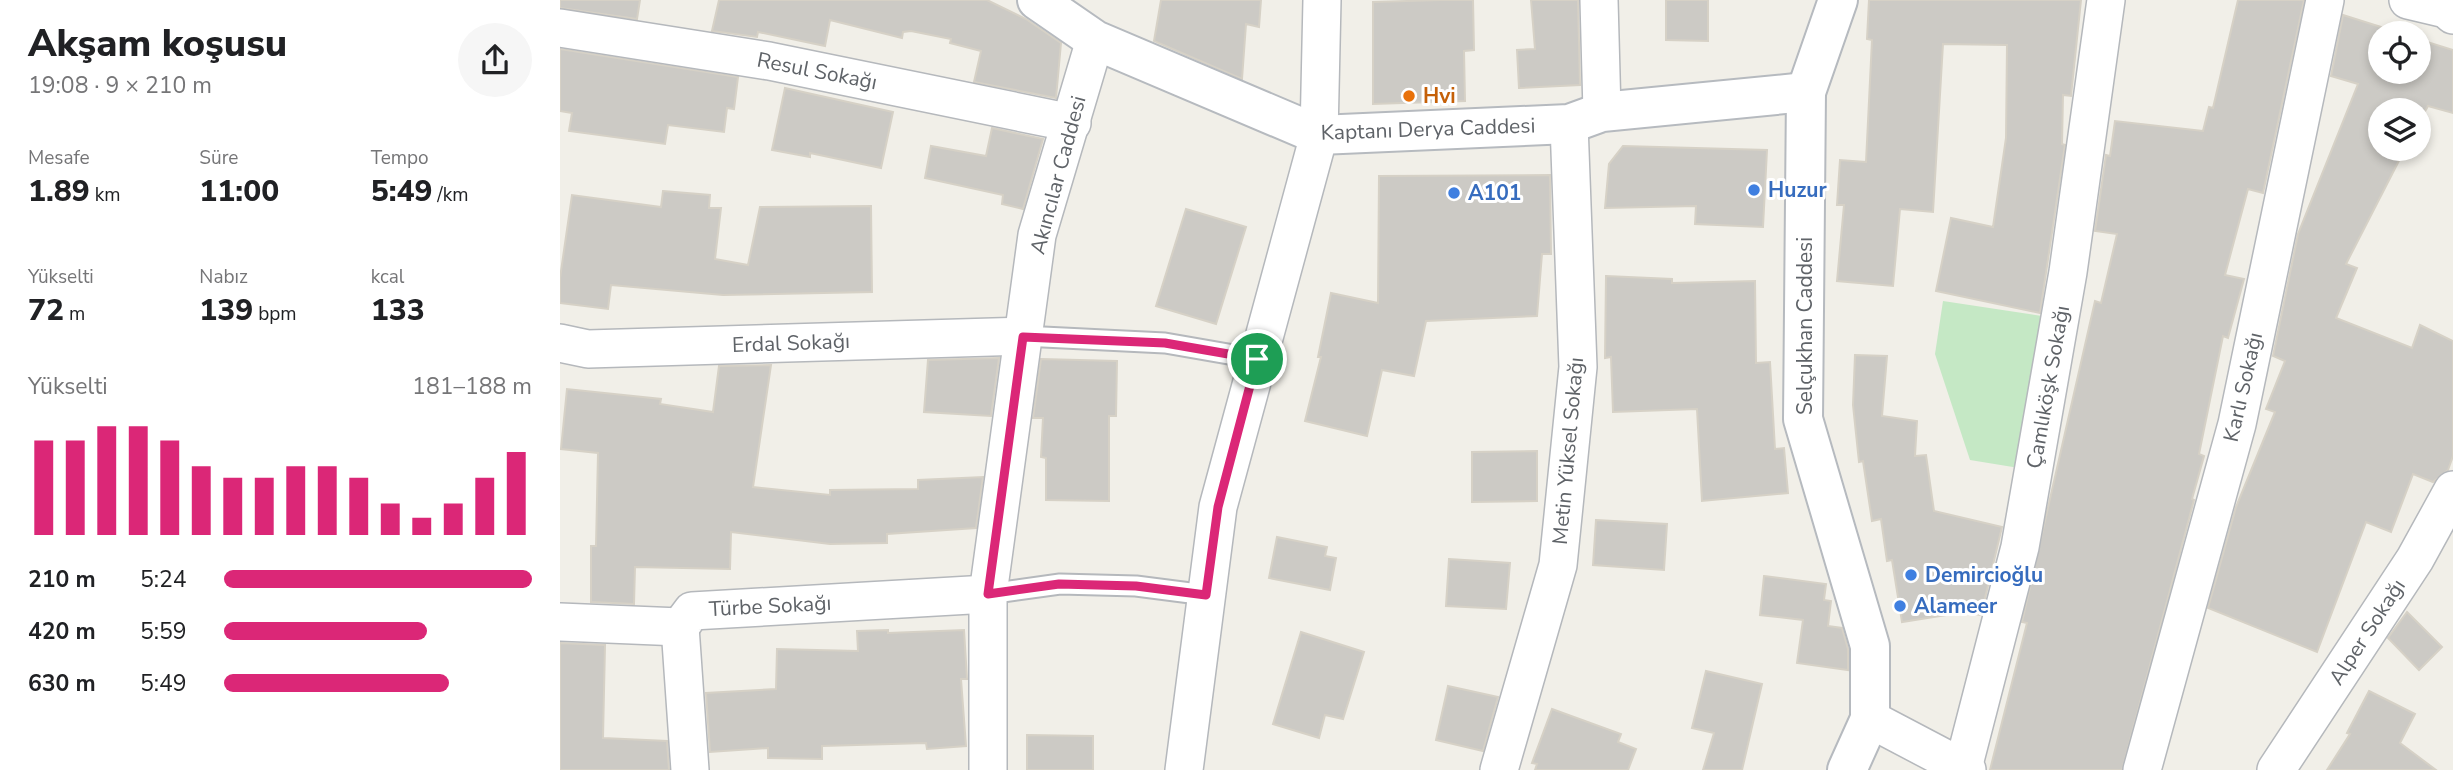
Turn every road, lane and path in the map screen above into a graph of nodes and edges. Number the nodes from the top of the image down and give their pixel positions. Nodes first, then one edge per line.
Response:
1 (1037, 0) edge
2 (1322, 0) edge
3 (1599, 0) edge
4 (1838, 0) edge
5 (2106, 0) edge
6 (2325, 0) edge
7 (2408, 0) edge
8 (2453, 15) edge
9 (1081, 22) edge
10 (560, 28) edge
11 (1806, 92) junction
12 (1586, 118) junction
13 (1072, 123) junction
14 (1319, 135) junction
15 (1023, 337) junction
16 (560, 343) edge
17 (1257, 359) junction
18 (2453, 490) edge
19 (988, 594) junction
20 (1206, 595) junction
21 (560, 622) edge
22 (680, 626) junction
23 (1870, 719) junction
24 (981, 769) edge
25 (1965, 769) edge
26 (690, 770) edge
27 (1184, 770) edge
28 (1499, 770) edge
29 (1847, 770) edge
30 (2142, 770) edge
31 (2276, 770) edge

1 - 9 street, Kaptanı Derya Caddesi
2 - 14 street
3 - 12 street, Metin Yüksel Sokağı
4 - 11 street, Selçukhan Caddesi
5 - 25 street, Çamlıköşk Sokağı
6 - 30 street, Karlı Sokağı
7 - 8 street
9 - 13 street, Akıncılar Caddesi
9 - 14 street, Kaptanı Derya Caddesi
10 - 13 street, Resul Sokağı
11 - 12 street, Kaptanı Derya Caddesi
11 - 23 street, Selçukhan Caddesi
12 - 14 street, Kaptanı Derya Caddesi
12 - 28 street, Metin Yüksel Sokağı
13 - 15 street, Akıncılar Caddesi
14 - 17 street
15 - 16 street, Erdal Sokağı
15 - 17 lane
15 - 19 street, Akıncılar Caddesi
17 - 20 street
18 - 31 street, Alper Sokağı
19 - 20 lane
19 - 22 street, Türbe Sokağı
19 - 24 street, Akıncılar Caddesi
20 - 27 street
21 - 22 street, Türbe Sokağı
22 - 26 street
23 - 25 street
23 - 29 street, Selçukhan Caddesi

